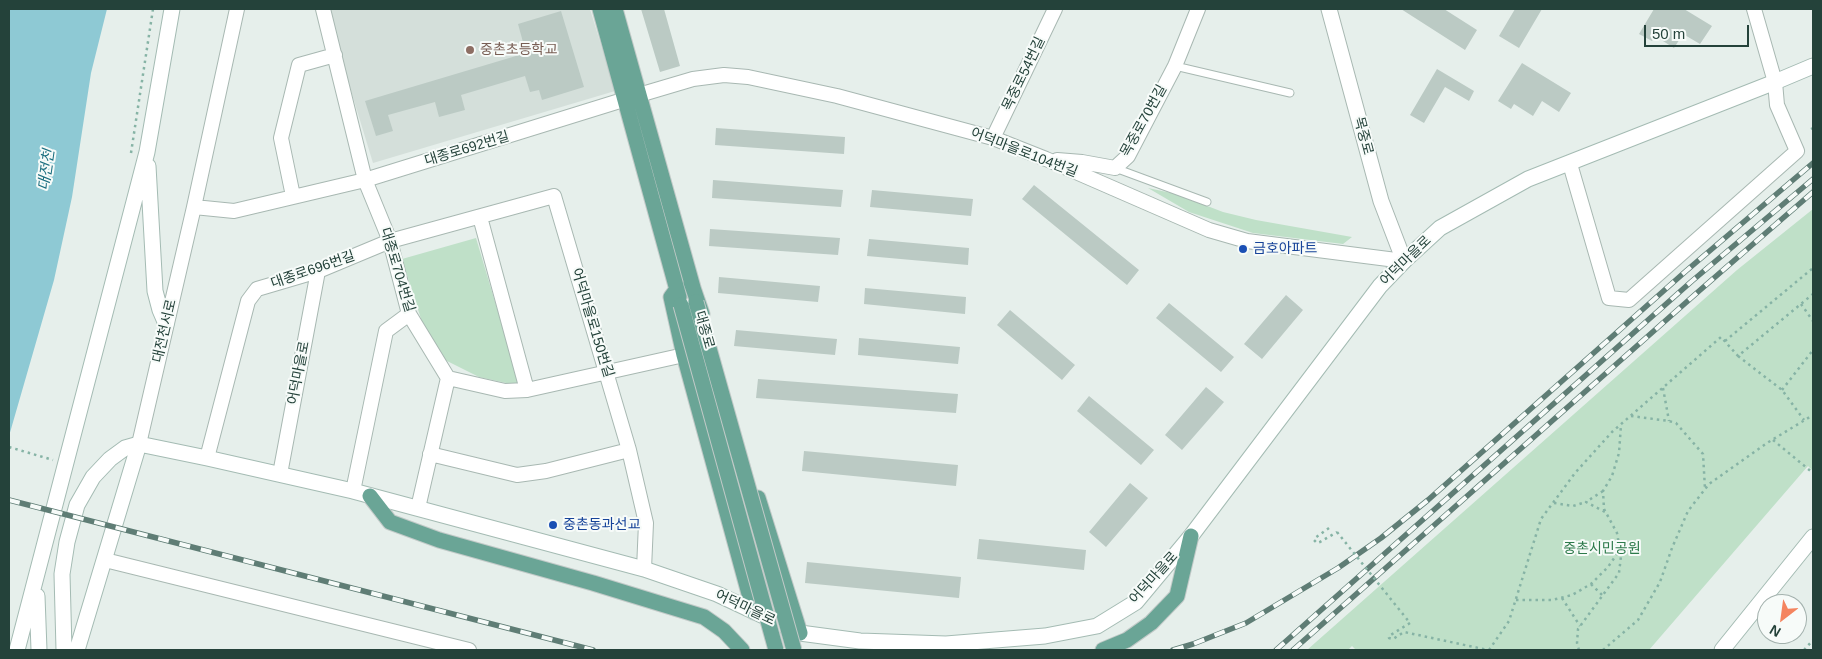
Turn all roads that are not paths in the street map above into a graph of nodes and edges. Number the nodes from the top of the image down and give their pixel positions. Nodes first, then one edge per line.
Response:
1 (172, 9) edge
2 (237, 9) edge
3 (323, 9) edge
4 (600, 9) edge
5 (615, 9) edge
6 (1055, 9) edge
7 (1198, 9) edge
8 (1329, 9) edge
9 (1754, 9) edge
10 (335, 55) junction
11 (1175, 66) junction
12 (1813, 66) edge
13 (1775, 82) junction
14 (1290, 94) dead end
15 (632, 97) junction
16 (992, 138) junction
17 (147, 152) junction
18 (1046, 159) junction
19 (1570, 164) junction
20 (1115, 168) junction
21 (365, 180) junction
22 (293, 196) junction
23 (554, 196) joint
24 (1207, 202) dead end
25 (194, 207) junction
26 (480, 217) junction
27 (390, 241) junction
28 (1404, 261) junction
29 (318, 271) junction
30 (684, 286) junction
31 (409, 314) junction
32 (166, 324) junction
33 (684, 355) junction
34 (607, 373) junction
35 (448, 378) junction
36 (527, 390) junction
37 (139, 444) junction
38 (629, 450) junction
39 (430, 454) junction
40 (208, 458) junction
41 (280, 474) junction
42 (353, 491) junction
43 (370, 496) junction
44 (418, 508) junction
45 (1191, 536) junction
46 (1813, 537) edge
47 (105, 560) junction
48 (644, 569) junction
49 (36, 577) junction
50 (754, 612) junction
51 (800, 633) junction
52 (17, 650) edge
53 (39, 650) edge
54 (64, 650) edge
55 (77, 650) edge
56 (469, 650) edge
57 (742, 650) edge
58 (776, 650) edge
59 (794, 650) edge
60 (1103, 650) edge
61 (1722, 650) edge

1 - 17 main road
2 - 25 street, 대전천서로
3 - 10 street, 대종로704번길
4 - 15 main road, 대종로
5 - 15 main road, 대종로
6 - 16 street, 목중로54번길
7 - 11 street, 목중로70번길
8 - 28 main road, 목중로
9 - 13 street
10 - 21 street, 대종로704번길
10 - 22 street
11 - 14 lane
11 - 20 street, 목중로70번길
12 - 13 main road, 어덕마을로
13 - 19 main road, 어덕마을로
13 - 19 street
15 - 16 street, 어덕마을로104번길
15 - 21 street, 대종로692번길
15 - 30 main road, 대종로
16 - 18 street, 어덕마을로104번길
17 - 32 main road
17 - 49 main road
18 - 20 street, 목중로70번길
18 - 28 street, 어덕마을로104번길
19 - 28 main road, 어덕마을로
20 - 24 lane
21 - 22 street, 대종로692번길
21 - 27 street, 대종로704번길
22 - 25 street, 대종로692번길
23 - 26 street, 대종로696번길
23 - 34 street, 어덕마을로150번길
25 - 32 street, 대전천서로
26 - 27 street, 대종로696번길
26 - 36 street
27 - 29 street, 대종로696번길
27 - 31 street, 대종로704번길
28 - 45 main road, 어덕마을로
29 - 40 street, 대종로696번길
29 - 41 street, 어덕마을로
30 - 33 main road
30 - 51 main road
30 - 58 main road, 대종로, bridge
30 - 59 main road, 대종로, bridge
31 - 35 street, 대종로704번길
31 - 42 street
32 - 37 street, 대전천서로
33 - 34 street
33 - 50 main road
34 - 36 street
34 - 38 street, 어덕마을로150번길
35 - 36 street
35 - 39 street
37 - 40 main road, 어덕마을로
37 - 47 main road, 대전천서로
37 - 54 main road
38 - 39 street
38 - 48 street, 어덕마을로150번길
39 - 44 street
40 - 41 main road, 어덕마을로
41 - 42 main road, 어덕마을로
42 - 43 main road, 어덕마을로
43 - 44 main road, 어덕마을로
43 - 57 main road
44 - 48 main road, 어덕마을로
45 - 51 main road, 어덕마을로
45 - 60 main road
46 - 61 main road
47 - 55 main road, 대전천서로
47 - 56 street
48 - 50 main road, 어덕마을로
49 - 52 main road
49 - 53 main road
50 - 51 main road, 어덕마을로

